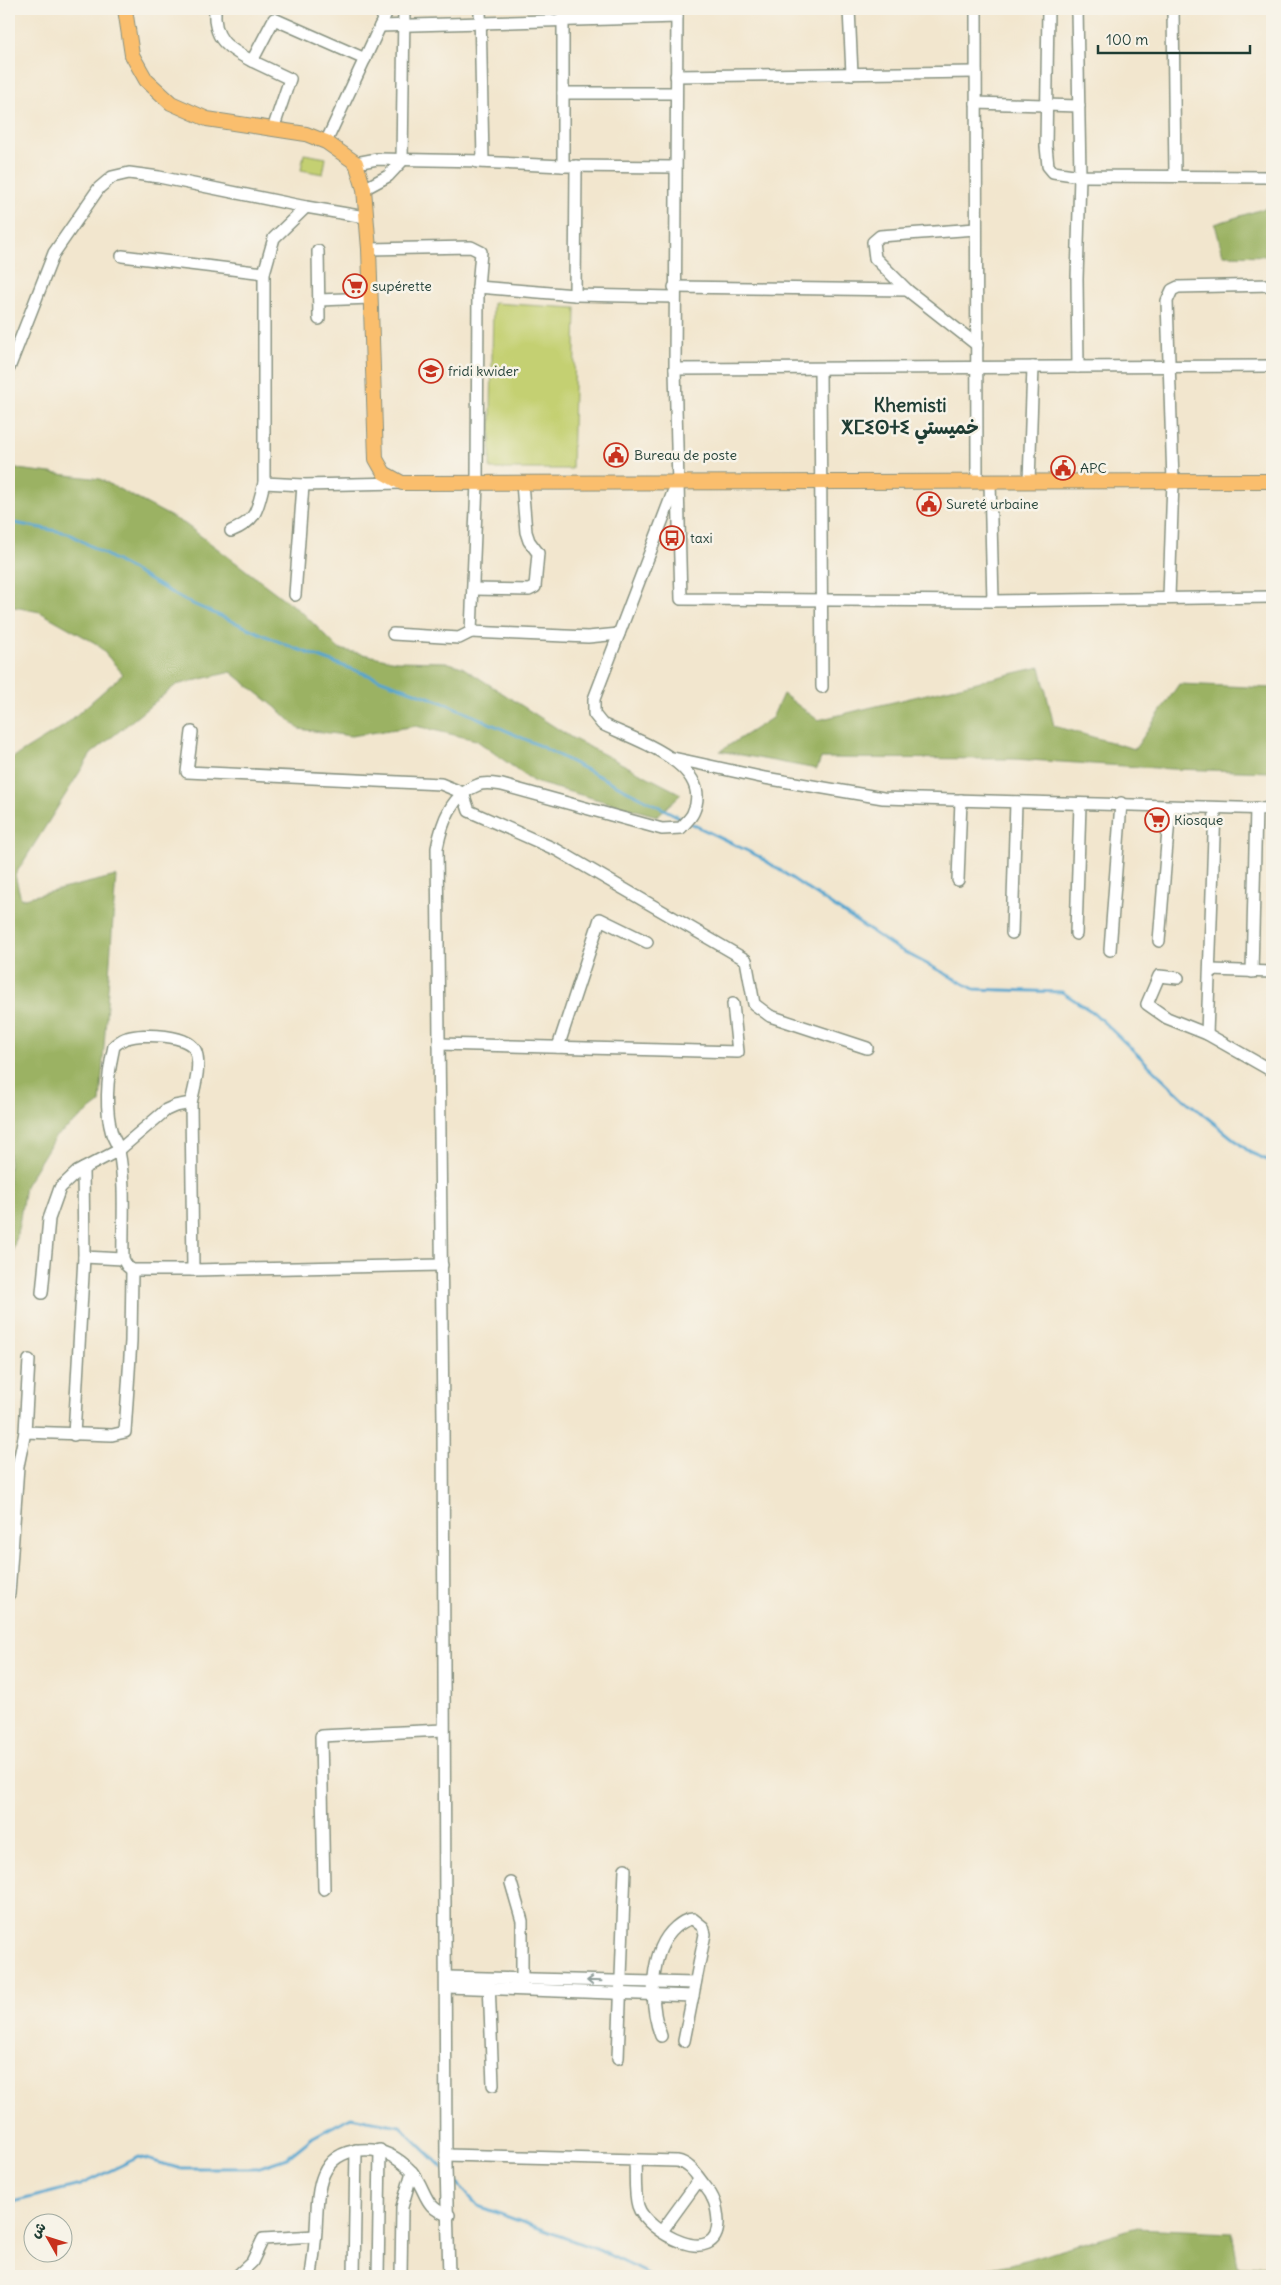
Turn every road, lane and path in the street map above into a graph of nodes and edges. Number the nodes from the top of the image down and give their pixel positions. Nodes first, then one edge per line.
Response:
1 (125, 9) edge
2 (215, 9) edge
3 (388, 9) edge
4 (404, 9) edge
5 (480, 9) edge
6 (849, 9) edge
7 (976, 9) edge
8 (1048, 9) edge
9 (1077, 9) edge
10 (1174, 9) edge
11 (677, 13) edge
12 (275, 14) edge
13 (636, 14) edge
14 (563, 15) edge
15 (479, 23) junction
16 (404, 25) junction
17 (380, 26) junction
18 (365, 59) junction
19 (252, 61) junction
20 (976, 72) junction
21 (852, 74) junction
22 (676, 76) junction
23 (563, 93) junction
24 (676, 93) junction
25 (976, 104) junction
26 (1045, 105) junction
27 (1079, 106) junction
28 (273, 129) junction
29 (326, 142) junction
30 (402, 161) junction
31 (475, 162) junction
32 (356, 163) junction
33 (563, 166) junction
34 (576, 166) junction
35 (675, 167) junction
36 (1080, 176) junction
37 (1174, 176) junction
38 (1272, 177) edge
39 (364, 189) junction
40 (306, 207) junction
41 (365, 217) junction
42 (976, 229) junction
43 (369, 249) junction
44 (318, 251) dead end
45 (122, 256) dead end
46 (264, 273) junction
47 (1272, 285) edge
48 (478, 287) junction
49 (907, 290) junction
50 (674, 292) junction
51 (575, 295) junction
52 (371, 298) junction
53 (319, 300) junction
54 (319, 319) dead end
55 (977, 345) junction
56 (1167, 365) junction
57 (1272, 366) edge
58 (1032, 367) junction
59 (1078, 367) junction
60 (9, 368) edge
61 (977, 368) junction
62 (675, 369) junction
63 (820, 369) junction
64 (1029, 481) junction
65 (1173, 481) junction
66 (1272, 481) edge
67 (477, 482) junction
68 (522, 482) junction
69 (677, 482) junction
70 (822, 482) junction
71 (984, 482) junction
72 (264, 483) junction
73 (402, 483) junction
74 (303, 485) junction
75 (231, 530) dead end
76 (472, 588) junction
77 (295, 595) dead end
78 (1169, 597) junction
79 (1272, 597) edge
80 (821, 598) junction
81 (993, 601) junction
82 (470, 632) junction
83 (393, 634) dead end
84 (618, 634) junction
85 (822, 687) dead end
86 (192, 732) dead end
87 (672, 758) junction
88 (463, 793) junction
89 (961, 800) junction
90 (1016, 802) junction
91 (1121, 803) junction
92 (1080, 804) junction
93 (1170, 807) junction
94 (1215, 808) junction
95 (1256, 808) junction
96 (1272, 808) edge
97 (958, 880) dead end
98 (1012, 933) dead end
99 (1076, 934) dead end
100 (1159, 941) dead end
101 (647, 942) dead end
102 (1110, 950) dead end
103 (1211, 970) junction
104 (1252, 972) junction
105 (1272, 972) edge
106 (1178, 978) dead end
107 (733, 1004) dead end
108 (1207, 1034) junction
109 (440, 1044) junction
110 (558, 1047) junction
111 (867, 1048) dead end
112 (1272, 1071) edge
113 (191, 1103) junction
114 (119, 1150) junction
115 (83, 1169) junction
116 (84, 1257) junction
117 (123, 1259) junction
118 (442, 1265) junction
119 (132, 1270) junction
120 (193, 1270) junction
121 (42, 1293) dead end
122 (29, 1360) dead end
123 (25, 1432) junction
124 (74, 1435) junction
125 (9, 1594) edge
126 (443, 1730) junction
127 (625, 1869) dead end
128 (511, 1883) dead end
129 (324, 1889) dead end
130 (447, 1982) junction
131 (489, 1983) junction
132 (522, 1983) junction
133 (695, 1983) junction
134 (620, 1987) junction
135 (655, 1988) junction
136 (693, 1996) junction
137 (661, 2036) dead end
138 (684, 2041) dead end
139 (618, 2058) dead end
140 (493, 2085) dead end
141 (356, 2150) junction
142 (380, 2150) junction
143 (446, 2155) junction
144 (635, 2160) junction
145 (412, 2172) junction
146 (700, 2180) junction
147 (449, 2215) junction
148 (662, 2232) junction
149 (316, 2236) junction
150 (237, 2276) edge
151 (311, 2276) edge
152 (354, 2276) edge
153 (378, 2276) edge
154 (401, 2276) edge
155 (449, 2276) edge

1 - 28 main road
2 - 19 street
3 - 17 street
4 - 16 street
5 - 15 street
6 - 21 street
7 - 20 street
8 - 26 street
9 - 27 street
10 - 37 street
11 - 13 street
11 - 22 street
12 - 18 street
12 - 19 street
13 - 14 street
14 - 15 street
14 - 23 street
15 - 16 street
15 - 31 street
16 - 17 street
16 - 30 street
17 - 18 street
18 - 29 street
19 - 28 street
20 - 21 street
20 - 25 street
21 - 22 street
22 - 24 street
23 - 24 street
23 - 33 street
24 - 35 street
25 - 26 street
25 - 42 street
26 - 27 street
26 - 36 street
27 - 36 street
28 - 29 main road
29 - 32 main road
30 - 31 street
30 - 32 street
30 - 39 street
31 - 33 street
32 - 39 main road
33 - 34 street
34 - 35 street
34 - 51 street
35 - 50 street
36 - 37 street
36 - 59 street
37 - 38 street
39 - 41 main road
40 - 41 street
40 - 46 street
40 - 60 street
41 - 43 main road
42 - 49 street
42 - 55 street
43 - 48 street
43 - 52 main road
44 - 53 street
45 - 46 street
46 - 72 street
47 - 56 street
48 - 51 street
48 - 67 street
49 - 50 street
49 - 55 street
50 - 51 street
50 - 62 street
52 - 53 street
52 - 73 main road
53 - 54 street
55 - 61 street
56 - 57 street
56 - 59 street
56 - 65 street
58 - 59 street
58 - 61 street
58 - 64 street
61 - 63 street
61 - 71 street
62 - 63 street
62 - 69 street
63 - 70 street
64 - 65 main road
64 - 71 main road
65 - 66 main road
65 - 78 street
67 - 68 main road
67 - 73 main road
67 - 76 street
68 - 69 main road
68 - 76 street
69 - 70 main road
69 - 80 street
69 - 84 street
70 - 71 main road
70 - 80 street
71 - 81 street
72 - 74 street
72 - 75 street
73 - 74 street
74 - 77 street
76 - 82 street
78 - 79 street
78 - 81 street
80 - 81 street
80 - 85 street
82 - 83 street
82 - 84 street
84 - 87 street
86 - 88 street
87 - 88 street
87 - 89 street
88 - 109 street
88 - 111 street
89 - 90 street
89 - 97 street
90 - 92 street
90 - 98 street
91 - 92 street
91 - 93 street
91 - 102 street
92 - 99 street
93 - 94 street
93 - 100 street
94 - 95 street
94 - 103 street
95 - 96 street
95 - 104 street
101 - 110 street
103 - 104 street
103 - 108 street
104 - 105 street
106 - 108 street
107 - 110 street
108 - 112 street
109 - 110 street
109 - 118 street
113 - 114 street
113 - 114 street
113 - 120 street
114 - 115 street
114 - 117 street
115 - 116 street
115 - 121 street
116 - 117 street
116 - 124 street
117 - 119 street
118 - 120 street
118 - 126 street
119 - 120 street
119 - 124 street
122 - 123 street
123 - 124 street
123 - 125 street
126 - 129 street
126 - 130 street
127 - 134 street
128 - 132 street
130 - 131 street
130 - 143 street
131 - 132 street
131 - 140 street
132 - 134 street
133 - 135 street
133 - 135 street
133 - 136 street
134 - 135 street
134 - 139 street
135 - 136 street
135 - 137 street
136 - 138 street
141 - 142 street
141 - 149 street
141 - 152 street
142 - 145 street
142 - 153 street
143 - 144 street
143 - 147 street
144 - 146 street
144 - 148 street
145 - 147 street
145 - 154 street
146 - 148 street
146 - 148 street
147 - 155 street
149 - 150 street
149 - 151 street

